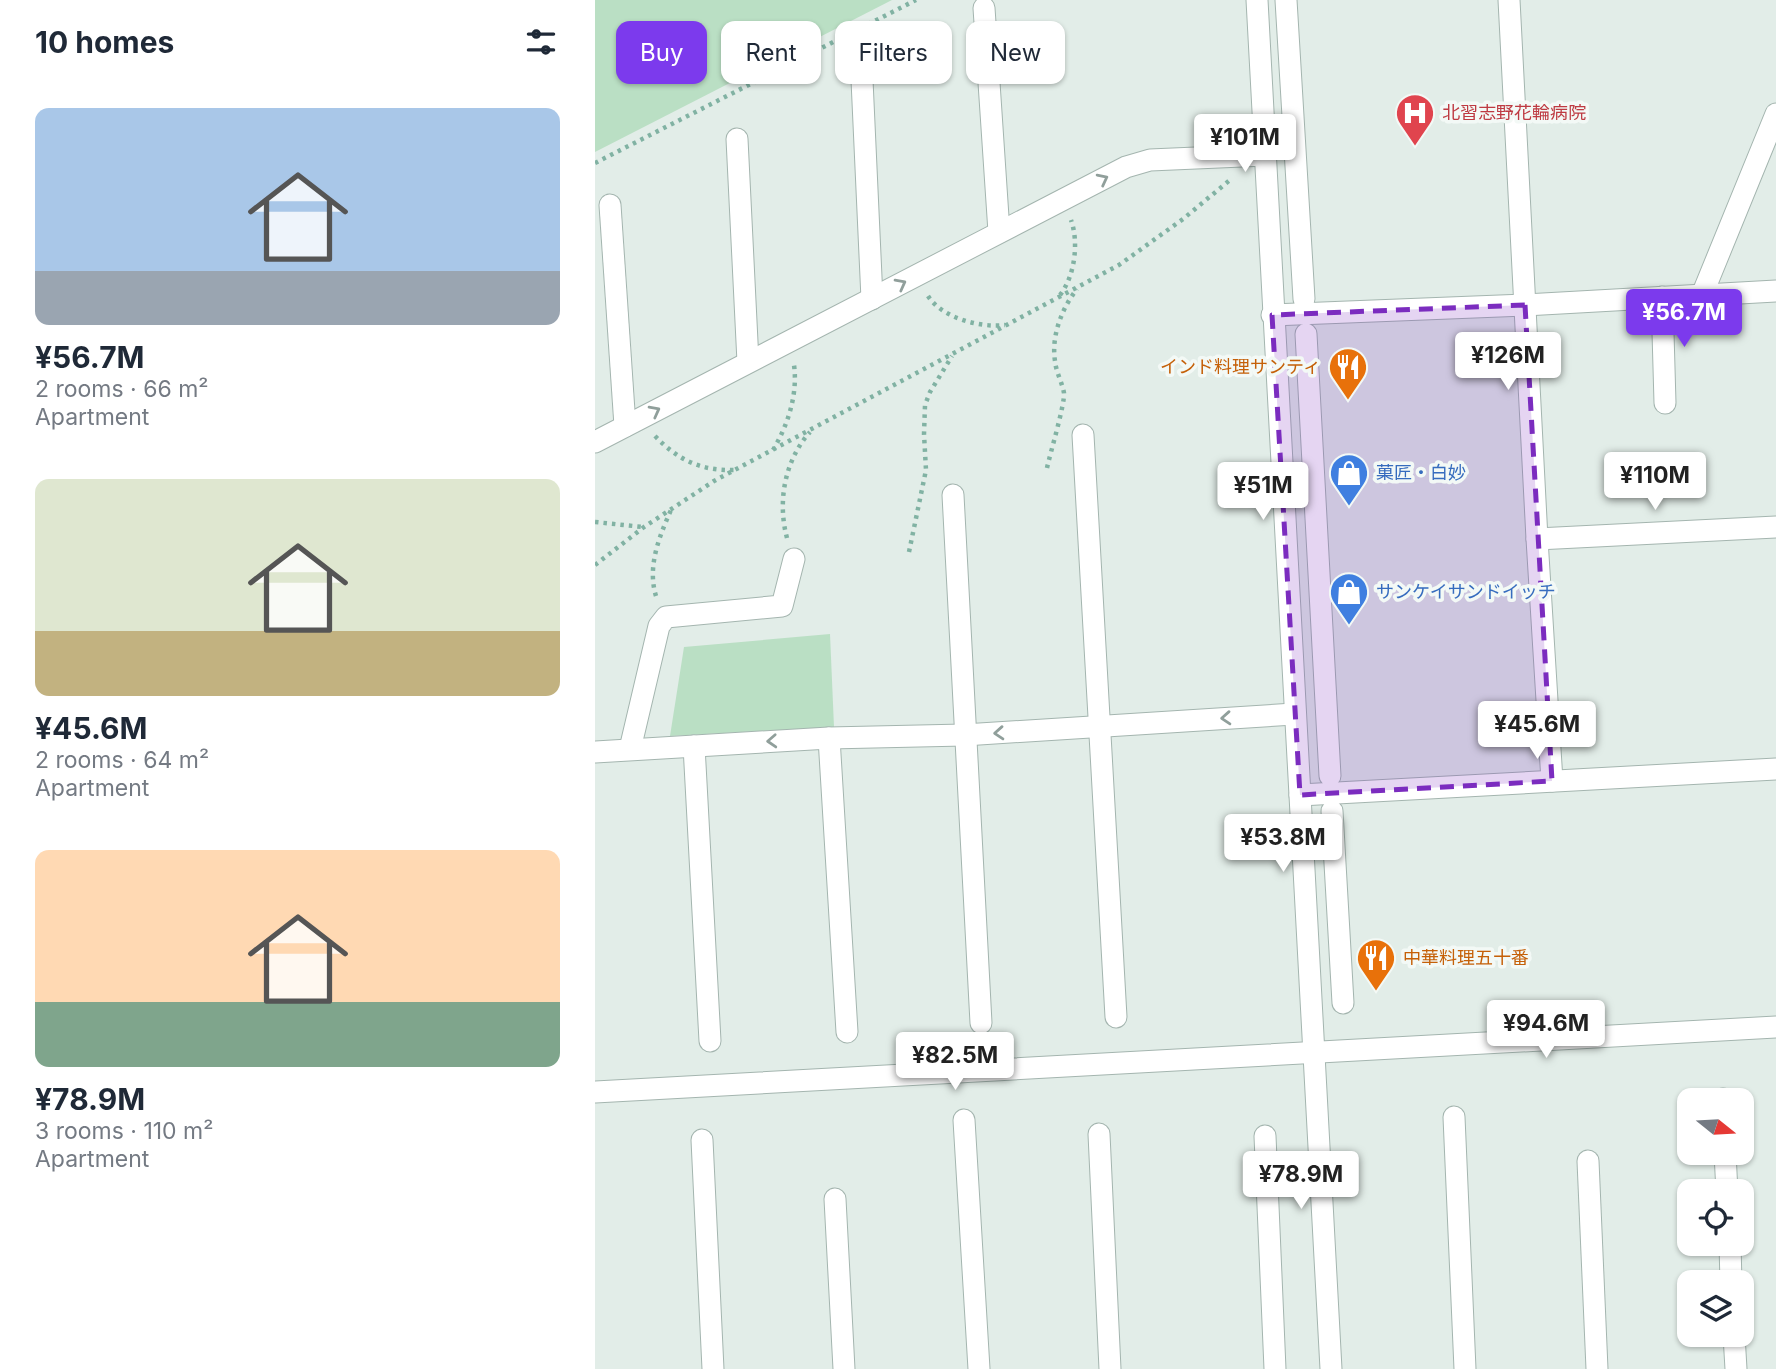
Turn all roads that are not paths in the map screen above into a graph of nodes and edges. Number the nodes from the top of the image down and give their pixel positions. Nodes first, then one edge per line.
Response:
1 (1257, 0) edge
2 (1286, 0) edge
3 (1509, 0) edge
4 (984, 8) dead end
5 (862, 84) edge
6 (1776, 114) edge
7 (737, 139) dead end
8 (1265, 155) junction
9 (610, 205) dead end
10 (999, 232) junction
11 (1776, 291) edge
12 (1702, 295) junction
13 (1662, 297) junction
14 (872, 299) junction
15 (1304, 299) dead end
16 (1525, 305) junction
17 (1272, 315) junction
18 (1306, 334) dead end
19 (748, 362) junction
20 (1665, 403) dead end
21 (625, 426) junction
22 (1083, 435) dead end
23 (595, 442) edge
24 (953, 495) dead end
25 (1776, 527) edge
26 (1537, 539) junction
27 (791, 553) road end
28 (1294, 713) junction
29 (1098, 726) junction
30 (964, 735) junction
31 (829, 738) junction
32 (694, 746) junction
33 (630, 750) junction
34 (595, 751) edge
35 (1776, 769) edge
36 (1330, 776) dead end
37 (1552, 781) junction
38 (1300, 794) junction
39 (1332, 811) dead end
40 (1342, 1003) dead end
41 (1116, 1017) dead end
42 (981, 1023) dead end
43 (1776, 1027) edge
44 (846, 1032) dead end
45 (710, 1041) dead end
46 (1313, 1051) junction
47 (595, 1092) edge
48 (1454, 1117) dead end
49 (964, 1120) dead end
50 (1100, 1133) dead end
51 (1265, 1136) dead end
52 (702, 1140) dead end
53 (1588, 1161) dead end
54 (835, 1199) dead end
55 (1734, 1347) edge
56 (713, 1369) edge
57 (844, 1369) edge
58 (979, 1369) edge
59 (1110, 1369) edge
60 (1275, 1369) edge
61 (1331, 1369) edge
62 (1465, 1369) edge
63 (1597, 1369) edge
64 (1735, 1369) edge

1 - 8 street
2 - 15 street
3 - 16 street
4 - 10 street
5 - 14 street
6 - 12 street
7 - 19 street
10 -> 8 street
8 - 17 street
9 - 21 street
14 -> 10 street
11 - 12 street
12 - 13 street
13 - 16 street
13 - 20 street
14 - 19 street
16 - 17 street
16 - 26 street
17 - 28 street
18 - 36 street
21 -> 19 street
21 - 23 street
22 - 29 street
24 - 30 street
25 - 26 street
26 - 37 street
27 - 33 street
28 -> 29 street
28 - 38 street
29 -> 30 street
29 - 41 street
30 - 31 street
30 - 42 street
31 -> 32 street
31 - 44 street
32 - 33 street
32 - 45 street
33 - 34 street
35 - 37 street
37 - 38 street
38 - 46 street
39 - 40 street
43 - 46 street
46 - 47 street
46 - 61 street
48 - 62 street
49 - 58 street
50 - 59 street
51 - 60 street
52 - 56 street
53 - 63 street
54 - 57 street
55 - 64 street

